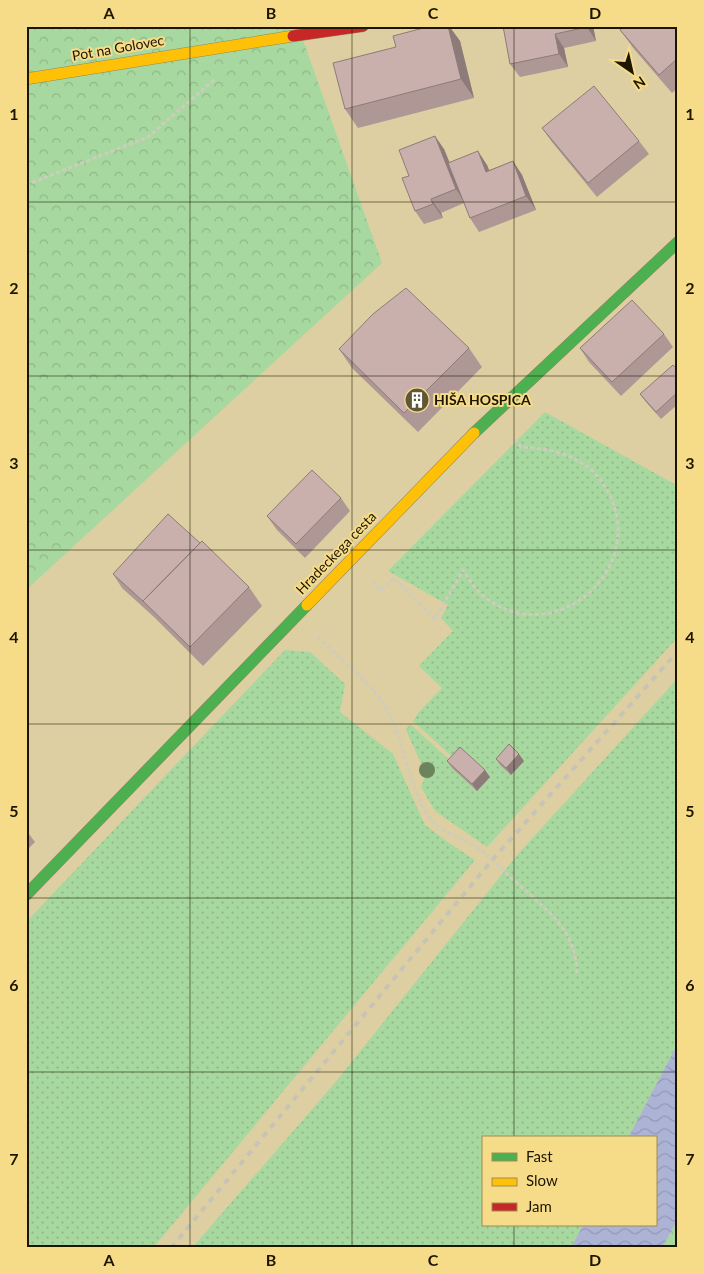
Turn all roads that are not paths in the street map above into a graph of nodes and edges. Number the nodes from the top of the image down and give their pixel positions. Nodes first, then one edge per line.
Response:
1 (363, 26) edge
2 (26, 78) edge
3 (678, 242) edge
4 (26, 896) edge

1 - 2 street, Pot na Golovec
3 - 4 street, Hradeckega cesta

